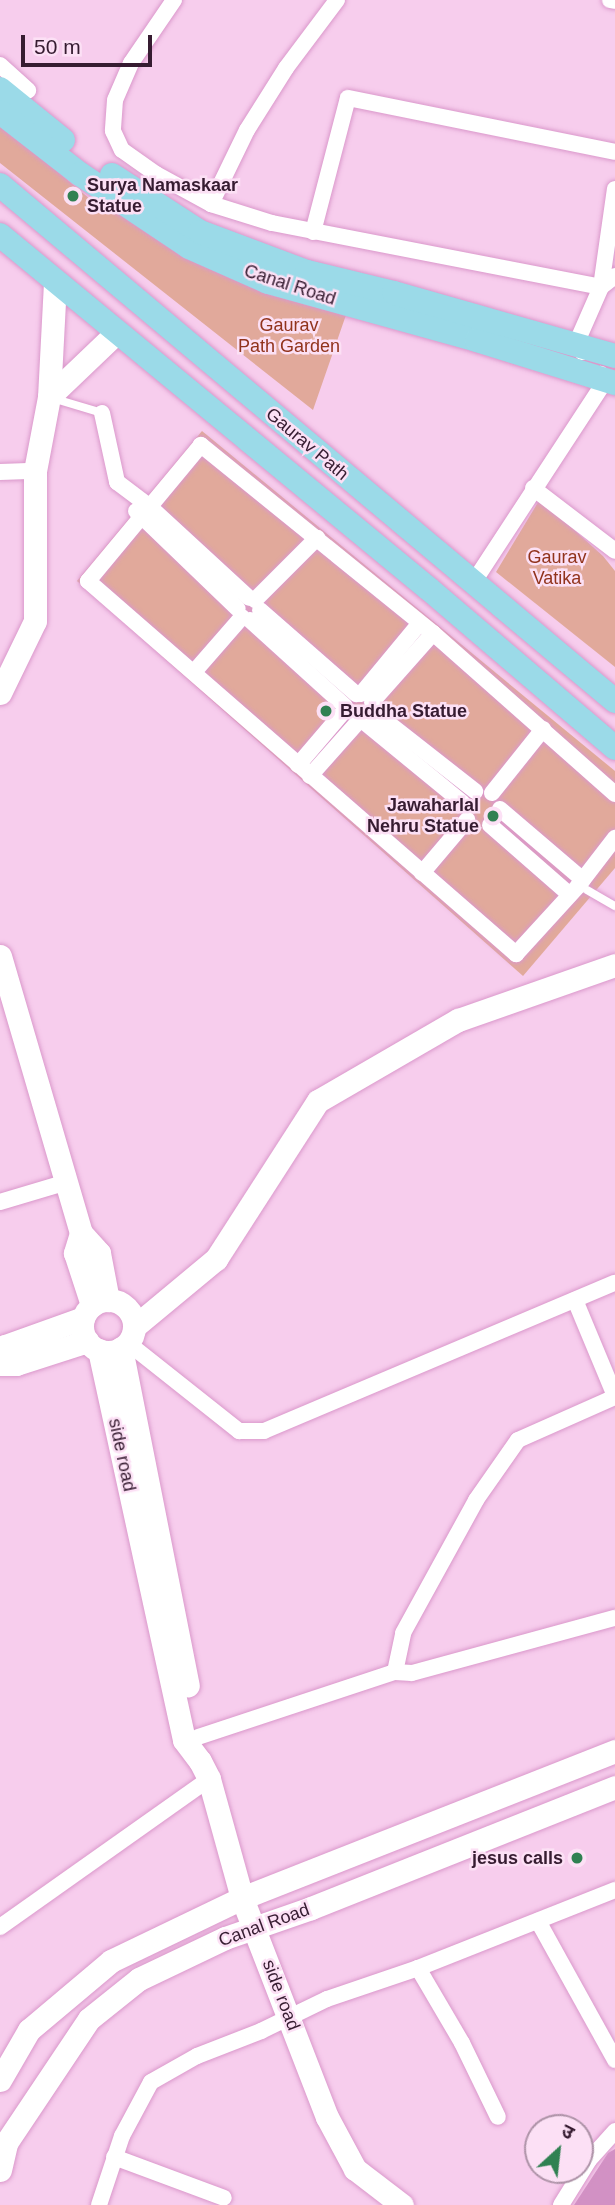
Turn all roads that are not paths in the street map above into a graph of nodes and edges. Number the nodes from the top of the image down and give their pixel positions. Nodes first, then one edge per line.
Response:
1 (174, 0) edge
2 (337, 0) edge
3 (610, 0) edge
4 (615, 1) edge
5 (0, 65) edge
6 (0, 89) edge
7 (28, 90) dead end
8 (0, 112) edge
9 (615, 152) edge
10 (0, 185) edge
11 (615, 189) edge
12 (211, 204) junction
13 (313, 232) junction
14 (0, 235) edge
15 (615, 276) edge
16 (55, 282) junction
17 (601, 287) junction
18 (116, 333) junction
19 (576, 344) junction
20 (615, 356) edge
21 (610, 381) edge
22 (49, 397) junction
23 (102, 414) joint
24 (35, 471) junction
25 (0, 472) edge
26 (533, 488) junction
27 (145, 512) junction
28 (317, 538) junction
29 (615, 551) edge
30 (473, 583) junction
31 (249, 609) junction
32 (426, 628) junction
33 (194, 671) junction
34 (0, 693) edge
35 (615, 701) edge
36 (359, 707) junction
37 (543, 729) junction
38 (615, 748) edge
39 (304, 771) junction
40 (475, 790) dead end
41 (492, 793) dead end
42 (615, 794) edge
43 (463, 803) dead end
44 (500, 809) dead end
45 (467, 820) dead end
46 (490, 825) dead end
47 (615, 838) edge
48 (422, 873) junction
49 (579, 888) junction
50 (615, 906) edge
51 (615, 954) edge
52 (0, 956) edge
53 (615, 964) edge
54 (6, 1002) edge
55 (67, 1182) junction
56 (0, 1202) edge
57 (615, 1283) edge
58 (575, 1300) junction
59 (94, 1308) junction
60 (116, 1337) junction
61 (0, 1351) edge
62 (0, 1364) edge
63 (615, 1397) edge
64 (615, 1618) edge
65 (395, 1672) junction
66 (198, 1737) junction
67 (615, 1751) edge
68 (204, 1770) junction
69 (615, 1787) edge
70 (615, 1890) edge
71 (242, 1898) junction
72 (538, 1921) junction
73 (0, 1927) edge
74 (255, 1927) junction
75 (418, 1968) junction
76 (290, 2019) junction
77 (615, 2060) edge
78 (0, 2080) edge
79 (498, 2117) dead end
80 (615, 2131) edge
81 (114, 2157) junction
82 (0, 2170) edge
83 (224, 2198) dead end
84 (99, 2205) edge
85 (402, 2205) edge
86 (561, 2205) edge

1 - 12 street
2 - 12 street
3 - 4 street
5 - 7 street
6 - 19 main road
8 - 21 main road, Canal Road
9 - 13 street
10 - 30 main road, Gaurav Path
11 - 17 street
12 - 13 street
13 - 17 street
14 - 16 main road
15 - 17 street
16 - 18 main road
16 - 22 street
17 - 19 street
18 - 22 street
18 - 38 main road
19 - 20 main road
19 - 21 street
21 - 26 street
22 - 23 lane
22 - 24 street
23 - 27 street
24 - 25 street
24 - 34 street
26 - 29 street
26 - 30 street
27 - 28 street
27 - 31 street
27 - 33 street
28 - 31 street
28 - 32 street
30 - 35 main road, Gaurav Path
31 - 33 street
31 - 36 street
32 - 36 street
32 - 37 street
33 - 39 street
36 - 39 street
36 - 40 street
36 - 43 street
37 - 41 street
37 - 42 street
39 - 48 street
44 - 49 street
45 - 48 street
46 - 49 street
47 - 49 street
48 - 49 street
49 - 50 lane
51 - 60 street
52 - 54 street
53 - 60 street
54 - 55 street
55 - 56 street
55 - 59 street
57 - 58 street
58 - 60 street
58 - 63 street
59 - 60 street
59 - 60 street
59 - 61 street
60 - 62 street
60 - 66 street, side road
60 - 68 street, side road
63 - 65 street
64 - 65 street
65 - 66 street
66 - 68 street, side road
67 - 71 street, Canal Road
68 - 71 street, side road
68 - 73 street
69 - 74 street, Canal Road
70 - 72 street
71 - 74 street, side road
71 - 78 street, Canal Road
72 - 75 street
72 - 77 street
74 - 76 street, side road
74 - 82 street, Canal Road
75 - 76 street
75 - 79 street
76 - 81 street
76 - 85 street, side road
80 - 86 street
81 - 83 street
81 - 84 street

